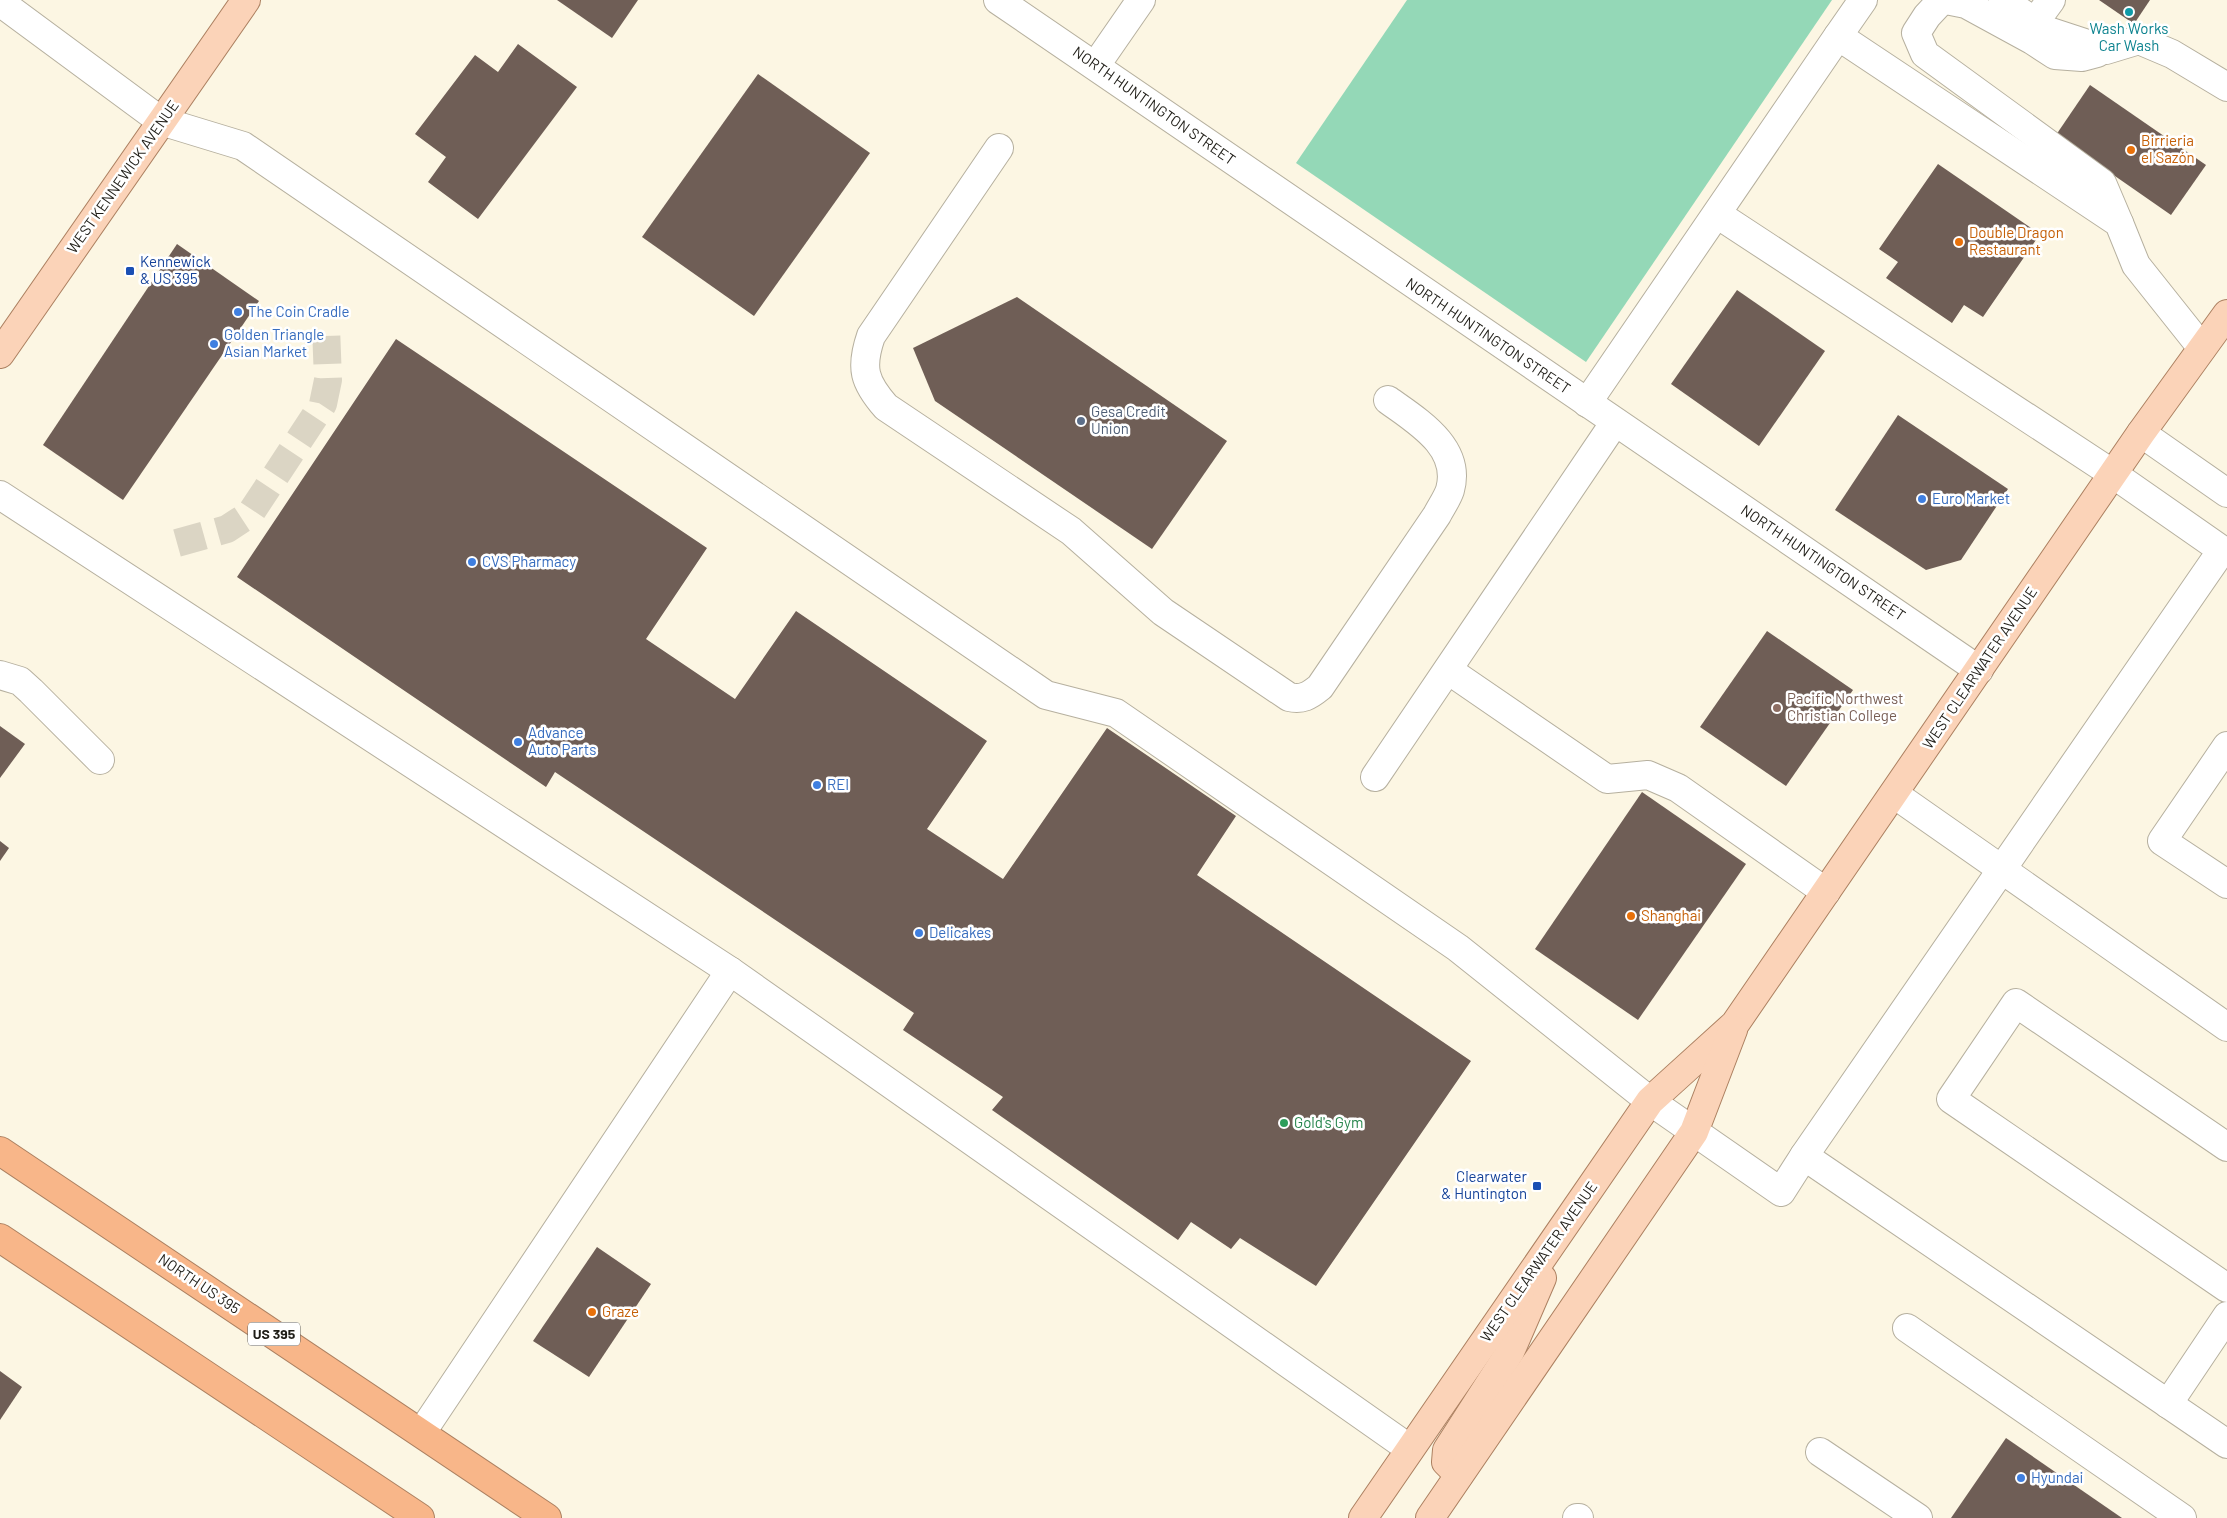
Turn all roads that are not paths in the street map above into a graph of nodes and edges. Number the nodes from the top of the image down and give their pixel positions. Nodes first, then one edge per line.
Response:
1 (246, 0) edge
2 (998, 0) edge
3 (1141, 0) edge
4 (1863, 0) edge
5 (1944, 0) edge
6 (2004, 0) edge
7 (2051, 0) edge
8 (0, 2) edge
9 (2035, 22) junction
10 (1838, 36) junction
11 (2106, 50) junction
12 (1096, 65) junction
13 (2225, 80) edge
14 (161, 121) junction
15 (999, 148) dead end
16 (1717, 214) junction
17 (2119, 223) junction
18 (2227, 314) edge
19 (2202, 348) junction
20 (0, 354) edge
21 (1388, 400) dead end
22 (1587, 403) junction
23 (1615, 422) junction
24 (2140, 433) junction
25 (2113, 474) junction
26 (2227, 493) edge
27 (0, 495) edge
28 (2225, 552) edge
29 (1448, 670) junction
30 (1979, 670) junction
31 (0, 675) edge
32 (2227, 746) edge
33 (100, 760) dead end
34 (1374, 777) dead end
35 (1894, 794) junction
36 (2002, 869) junction
37 (2227, 884) edge
38 (1826, 892) junction
39 (730, 971) junction
40 (1735, 1024) junction
41 (2227, 1027) edge
42 (1650, 1102) junction
43 (1694, 1132) junction
44 (2227, 1147) edge
45 (0, 1151) edge
46 (1804, 1156) junction
47 (1560, 1231) junction
48 (0, 1238) edge
49 (2227, 1288) edge
50 (2227, 1316) edge
51 (1907, 1328) dead end
52 (2168, 1404) junction
53 (422, 1432) junction
54 (2227, 1444) edge
55 (1410, 1450) junction
56 (1820, 1452) dead end
57 (1459, 1475) junction
58 (420, 1518) edge
59 (547, 1518) edge
60 (1363, 1518) edge
61 (1430, 1518) edge
62 (1918, 1518) edge
63 (2182, 1518) edge

1 - 14 main road, WEST KENNEWICK AVENUE
2 - 12 street, NORTH HUNTINGTON STREET
3 - 12 street
4 - 10 street
5 - 11 street
5 - 17 street
6 - 9 street
7 - 9 street
8 - 14 street
9 - 11 street
10 - 16 street
10 - 17 street
11 - 13 street
12 - 22 street, NORTH HUNTINGTON STREET
14 - 20 main road, WEST KENNEWICK AVENUE
14 - 42 street
15 - 21 street
16 - 22 street
16 - 25 street
17 - 19 street
18 - 19 main road, WEST CLEARWATER AVENUE
19 - 24 main road, WEST CLEARWATER AVENUE
22 - 23 street, NORTH HUNTINGTON STREET
23 - 29 street
23 - 30 street, NORTH HUNTINGTON STREET
24 - 25 main road, WEST CLEARWATER AVENUE
24 - 26 street
25 - 28 street
25 - 30 main road, WEST CLEARWATER AVENUE
27 - 39 street
28 - 36 street
29 - 34 street
29 - 38 street
30 - 35 main road, WEST CLEARWATER AVENUE
31 - 33 street
32 - 37 street
35 - 36 street
35 - 38 main road, WEST CLEARWATER AVENUE
36 - 41 street
36 - 46 street
38 - 40 main road, WEST CLEARWATER AVENUE
39 - 53 street
39 - 55 street
40 - 42 main road, WEST CLEARWATER AVENUE
40 - 43 main road, WEST CLEARWATER AVENUE
42 - 43 street
42 - 47 main road, WEST CLEARWATER AVENUE
43 - 46 street
43 - 57 main road, WEST CLEARWATER AVENUE
44 - 49 street
45 - 53 highway, NORTH US 395 / US 395
46 - 52 street
47 - 55 main road, WEST CLEARWATER AVENUE
47 - 57 main road
48 - 58 highway
50 - 52 street
51 - 63 street
52 - 54 street
53 - 59 highway, NORTH US 395 / US 395
55 - 60 main road, WEST CLEARWATER AVENUE
56 - 62 street
57 - 61 main road, WEST CLEARWATER AVENUE

